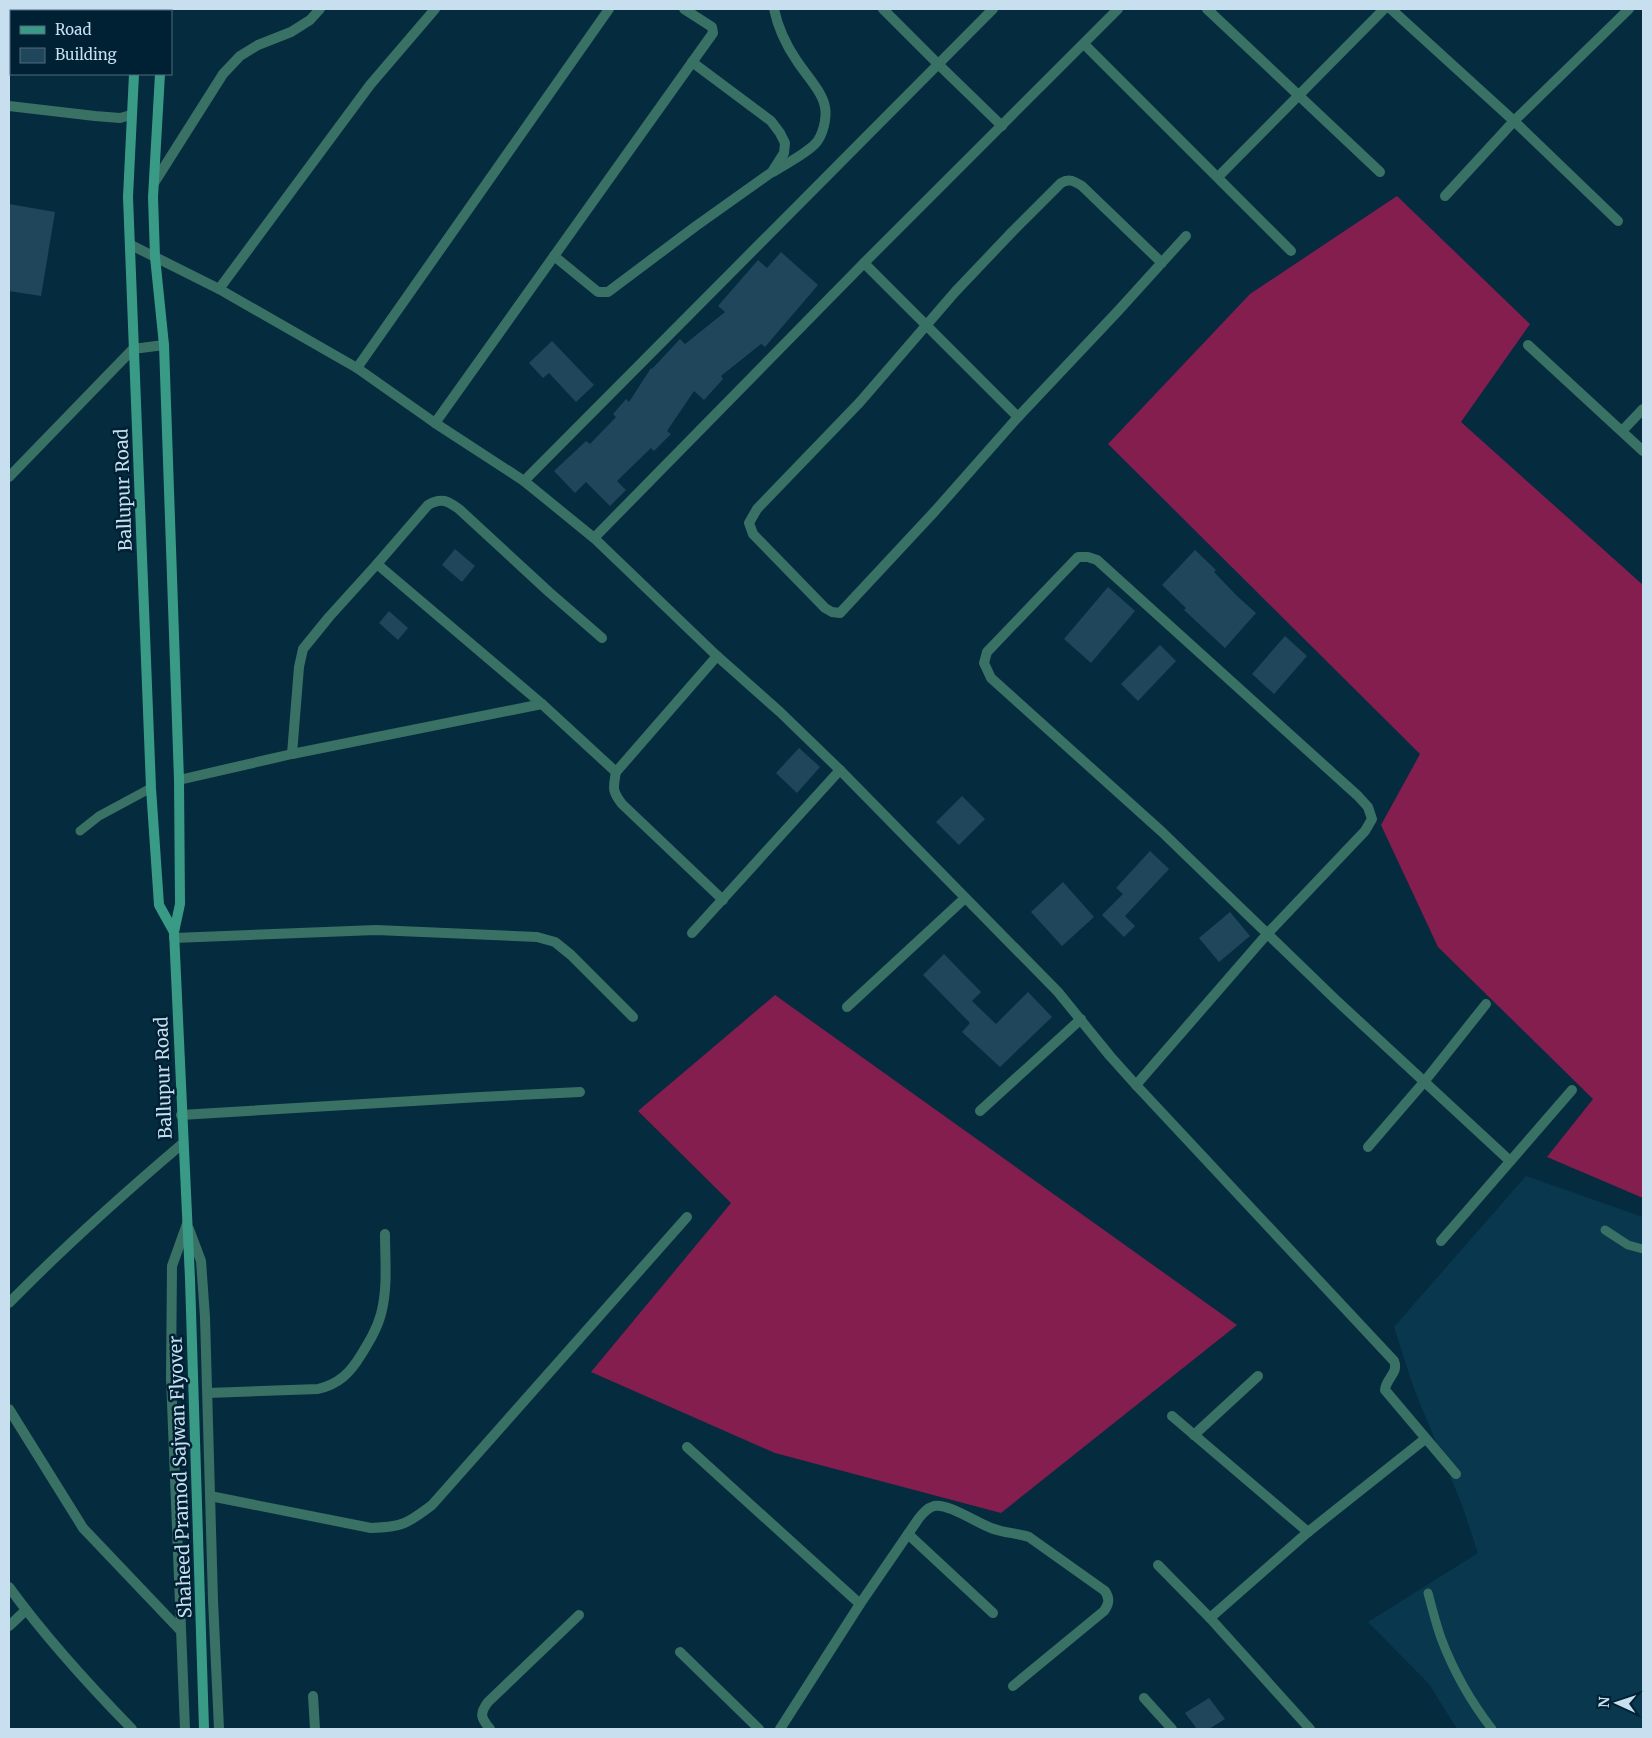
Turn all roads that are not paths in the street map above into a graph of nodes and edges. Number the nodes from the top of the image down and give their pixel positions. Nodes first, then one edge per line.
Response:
1 (320, 9) edge
2 (435, 9) edge
3 (609, 9) edge
4 (684, 9) edge
5 (774, 9) edge
6 (883, 9) edge
7 (993, 9) edge
8 (1118, 9) edge
9 (1207, 9) edge
10 (1384, 9) edge
11 (1391, 9) edge
12 (1629, 9) edge
13 (1084, 44) junction
14 (692, 62) junction
15 (938, 64) junction
16 (134, 75) edge
17 (160, 75) edge
18 (1299, 96) junction
19 (9, 106) edge
20 (131, 115) junction
21 (1514, 121) junction
22 (1002, 126) junction
23 (772, 172) junction
24 (1380, 172) dead end
25 (1218, 178) junction
26 (154, 183) junction
27 (1445, 196) dead end
28 (1618, 221) dead end
29 (1186, 236) dead end
30 (130, 245) junction
31 (1292, 251) dead end
32 (554, 256) junction
33 (155, 257) junction
34 (864, 263) junction
35 (1162, 263) junction
36 (219, 289) junction
37 (926, 324) junction
38 (164, 345) junction
39 (1528, 345) dead end
40 (133, 349) junction
41 (357, 368) junction
42 (1643, 410) edge
43 (1018, 417) junction
44 (435, 422) junction
45 (1622, 431) junction
46 (1643, 451) edge
47 (9, 477) edge
48 (524, 481) junction
49 (594, 538) junction
50 (377, 564) junction
51 (602, 638) dead end
52 (716, 656) junction
53 (542, 704) junction
54 (292, 754) junction
55 (840, 770) junction
56 (616, 772) junction
57 (179, 780) junction
58 (151, 788) junction
59 (80, 831) dead end
60 (965, 898) junction
61 (722, 900) junction
62 (692, 933) dead end
63 (1268, 933) junction
64 (174, 935) junction
65 (1486, 1004) dead end
66 (847, 1007) dead end
67 (633, 1017) dead end
68 (1081, 1019) junction
69 (1424, 1082) junction
70 (1136, 1085) junction
71 (1572, 1090) dead end
72 (580, 1092) dead end
73 (980, 1112) dead end
74 (181, 1115) junction
75 (182, 1144) junction
76 (1368, 1147) dead end
77 (1510, 1161) junction
78 (688, 1216) dead end
79 (187, 1224) junction
80 (1605, 1230) dead end
81 (385, 1234) dead end
82 (1441, 1241) dead end
83 (1643, 1249) edge
84 (9, 1303) edge
85 (1258, 1376) dead end
86 (208, 1393) junction
87 (9, 1409) edge
88 (1172, 1416) dead end
89 (1194, 1435) junction
90 (1425, 1438) junction
91 (687, 1446) dead end
92 (1456, 1474) dead end
93 (210, 1496) junction
94 (1308, 1532) junction
95 (908, 1534) junction
96 (1158, 1565) dead end
97 (9, 1587) edge
98 (1428, 1593) dead end
99 (860, 1604) junction
100 (26, 1610) junction
101 (993, 1613) dead end
102 (579, 1614) dead end
103 (1210, 1618) junction
104 (9, 1626) edge
105 (181, 1631) junction
106 (680, 1652) dead end
107 (1013, 1686) dead end
108 (313, 1696) dead end
109 (1144, 1698) dead end
110 (132, 1729) edge
111 (185, 1729) edge
112 (204, 1729) edge
113 (219, 1729) edge
114 (315, 1729) edge
115 (490, 1729) edge
116 (759, 1729) edge
117 (780, 1729) edge
118 (1172, 1729) edge
119 (1310, 1729) edge
120 (1492, 1729) edge

1 - 26 street
2 - 36 street
3 - 41 street
4 - 14 street
5 - 23 street
6 - 15 street
7 - 15 street
8 - 13 street
9 - 18 street
10 - 18 street
11 - 21 street
12 - 21 street
13 - 22 street
13 - 25 street
14 - 23 street
14 - 32 street
15 - 22 street
15 - 48 street
16 - 20 main road, Ballupur Road
17 - 26 main road
18 - 24 street
18 - 25 street
19 - 20 street
20 - 30 main road, Ballupur Road
21 - 27 street
21 - 28 street
22 - 34 street
23 - 32 street
25 - 31 street
26 - 33 main road
29 - 35 street
30 - 33 street
30 - 40 main road, Ballupur Road
32 - 44 street
33 - 36 street
33 - 38 main road
34 - 37 street
34 - 49 street
35 - 37 street
35 - 43 street
36 - 41 street
37 - 43 street
37 - 43 street
38 - 40 street
38 - 57 main road
39 - 45 street
40 - 47 street
40 - 58 main road, Ballupur Road
41 - 44 street
42 - 45 street
44 - 48 street
45 - 46 street
48 - 49 street
49 - 52 street
50 - 51 street
50 - 53 street
50 - 54 street
52 - 55 street
52 - 56 street
53 - 54 street
53 - 56 street
54 - 57 street
55 - 60 street
55 - 61 street
56 - 61 street
57 - 64 main road
58 - 59 lane
58 - 64 main road, Ballupur Road
60 - 66 street
60 - 68 street
61 - 62 street
63 - 63 street
63 - 69 street
63 - 70 street
64 - 67 street
64 - 74 main road, Ballupur Road
65 - 69 street
68 - 70 street
68 - 73 street
69 - 76 street
69 - 77 street
70 - 90 street
71 - 77 street
72 - 74 street
74 - 75 main road, Ballupur Road
75 - 79 main road, Ballupur Road
75 - 84 street
77 - 82 street
78 - 93 street
79 - 86 street
79 - 105 street
79 - 112 main road, Shaheed Pramod Sajwan Flyover
80 - 83 lane
81 - 86 street
85 - 89 street
86 - 93 street
87 - 105 street
88 - 89 street
89 - 94 street
90 - 92 street
90 - 94 street
91 - 99 street
93 - 113 street
94 - 103 street
95 - 99 street
95 - 101 street
95 - 107 street
96 - 103 street
97 - 100 street
98 - 120 lane
99 - 117 street
100 - 104 street
100 - 110 street
102 - 115 street
103 - 119 street
105 - 111 street
106 - 116 street
108 - 114 street
109 - 118 street

